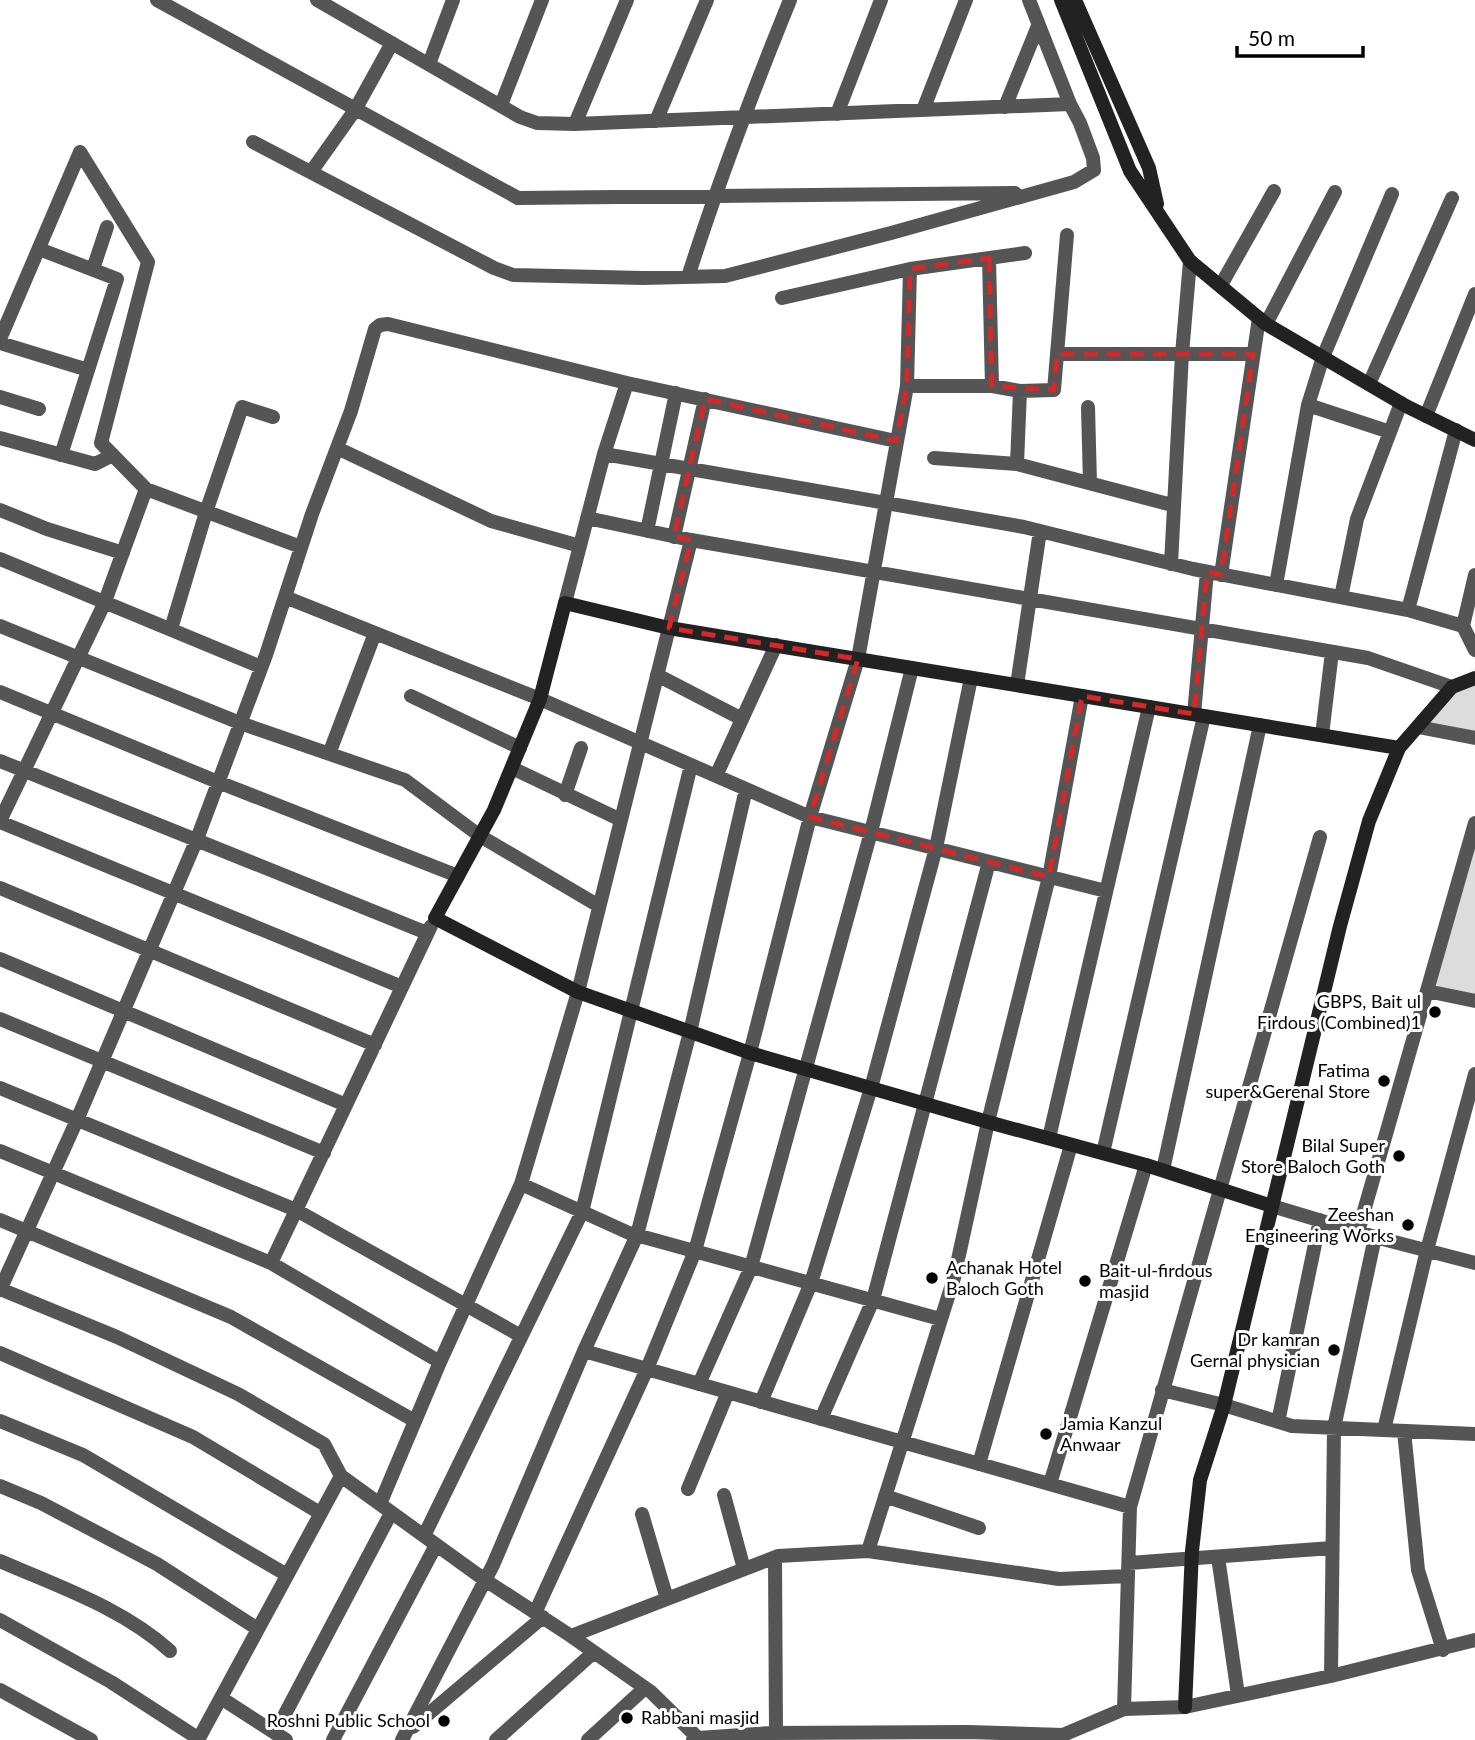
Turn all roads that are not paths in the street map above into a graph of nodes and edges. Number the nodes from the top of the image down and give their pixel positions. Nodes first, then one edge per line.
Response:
1 (157, 0) edge
2 (317, 0) edge
3 (453, 0) edge
4 (542, 0) edge
5 (627, 0) edge
6 (707, 0) edge
7 (790, 0) edge
8 (881, 0) edge
9 (966, 0) edge
10 (1029, 0) edge
11 (1061, 0) edge
12 (1075, 0) edge
13 (1038, 26) junction
14 (392, 43) junction
15 (429, 64) junction
16 (1070, 104) junction
17 (501, 106) junction
18 (1005, 107) junction
19 (355, 110) junction
20 (923, 110) junction
21 (837, 114) junction
22 (743, 117) junction
23 (656, 121) junction
24 (575, 124) junction
25 (253, 142) dead end
26 (311, 172) junction
27 (1274, 191) dead end
28 (1335, 192) dead end
29 (1036, 193) junction
30 (1392, 194) dead end
31 (714, 196) junction
32 (1452, 198) dead end
33 (1158, 212) junction
34 (107, 227) dead end
35 (1066, 235) dead end
36 (39, 248) junction
37 (1025, 253) dead end
38 (989, 258) junction
39 (1190, 261) junction
40 (93, 269) junction
41 (910, 269) junction
42 (688, 276) junction
43 (1221, 285) junction
44 (1475, 294) edge
45 (782, 298) dead end
46 (1263, 321) junction
47 (1, 333) edge
48 (1057, 354) junction
49 (1182, 354) junction
50 (1253, 354) junction
51 (1323, 357) junction
52 (88, 370) junction
53 (627, 383) junction
54 (1369, 384) junction
55 (907, 386) junction
56 (992, 386) junction
57 (1020, 391) junction
58 (676, 393) junction
59 (0, 397) edge
60 (705, 399) junction
61 (1401, 403) junction
62 (1308, 405) junction
63 (1088, 407) dead end
64 (39, 409) dead end
65 (273, 416) dead end
66 (1426, 416) junction
67 (1456, 430) junction
68 (1390, 432) junction
69 (0, 438) edge
70 (1475, 440) edge
71 (896, 441) junction
72 (337, 448) junction
73 (604, 454) junction
74 (61, 455) junction
75 (113, 456) junction
76 (934, 458) dead end
77 (661, 464) junction
78 (1017, 464) junction
79 (688, 469) junction
80 (1090, 483) junction
81 (146, 489) junction
82 (885, 503) junction
83 (1172, 505) junction
84 (0, 510) edge
85 (206, 512) junction
86 (587, 518) junction
87 (647, 531) junction
88 (1040, 531) junction
89 (674, 537) junction
90 (691, 540) junction
91 (580, 546) junction
92 (301, 547) junction
93 (123, 554) junction
94 (0, 559) edge
95 (1171, 564) junction
96 (873, 572) junction
97 (1214, 573) junction
98 (1474, 582) edge
99 (1276, 585) junction
100 (285, 597) junction
101 (1340, 597) junction
102 (1030, 599) junction
103 (104, 604) junction
104 (565, 604) junction
105 (1408, 610) junction
106 (0, 626) edge
107 (1463, 626) junction
108 (669, 628) junction
109 (171, 629) junction
110 (1202, 629) junction
111 (375, 633) junction
112 (776, 645) junction
113 (1475, 650) edge
114 (1332, 652) junction
115 (79, 658) junction
116 (858, 659) junction
117 (261, 667) junction
118 (912, 668) junction
119 (657, 675) junction
120 (971, 678) junction
121 (1475, 678) edge
122 (1017, 685) junction
123 (1452, 687) junction
124 (0, 692) edge
125 (411, 696) dead end
126 (1082, 696) junction
127 (540, 699) junction
128 (1149, 707) junction
129 (52, 713) junction
130 (1199, 715) junction
131 (742, 719) junction
132 (240, 723) junction
133 (1260, 725) junction
134 (1418, 727) junction
135 (1322, 735) junction
136 (1475, 738) edge
137 (640, 743) junction
138 (520, 748) junction
139 (580, 748) dead end
140 (1399, 748) junction
141 (329, 754) junction
142 (0, 761) edge
143 (691, 765) junction
144 (512, 768) junction
145 (24, 771) junction
146 (716, 776) junction
147 (218, 782) junction
148 (746, 789) junction
149 (565, 795) junction
150 (810, 817) junction
151 (621, 820) junction
152 (0, 821) edge
153 (1475, 823) edge
154 (870, 832) junction
155 (480, 836) junction
156 (1320, 837) dead end
157 (197, 839) junction
158 (936, 848) junction
159 (989, 862) junction
160 (458, 876) junction
161 (1049, 877) junction
162 (0, 888) edge
163 (1106, 891) junction
164 (174, 893) junction
165 (599, 906) junction
166 (435, 918) junction
167 (427, 933) junction
168 (149, 951) junction
169 (0, 959) edge
170 (402, 987) junction
171 (1427, 991) junction
172 (578, 992) junction
173 (1475, 1002) edge
174 (124, 1011) junction
175 (631, 1011) junction
176 (0, 1019) edge
177 (690, 1032) junction
178 (375, 1045) junction
179 (750, 1054) junction
180 (102, 1061) junction
181 (804, 1069) junction
182 (1475, 1074) edge
183 (0, 1088) edge
184 (870, 1088) junction
185 (925, 1104) junction
186 (346, 1105) junction
187 (77, 1120) junction
188 (988, 1122) junction
189 (1049, 1139) junction
190 (1071, 1144) junction
191 (0, 1151) edge
192 (324, 1153) junction
193 (1104, 1153) junction
194 (1146, 1165) junction
195 (1163, 1170) junction
196 (53, 1173) junction
197 (521, 1184) junction
198 (1219, 1188) junction
199 (1272, 1206) junction
200 (296, 1210) junction
201 (582, 1212) junction
202 (0, 1220) edge
203 (1320, 1220) junction
204 (26, 1231) junction
205 (1358, 1232) junction
206 (637, 1235) junction
207 (1376, 1237) junction
208 (1427, 1250) junction
209 (695, 1251) junction
210 (271, 1263) junction
211 (1475, 1263) edge
212 (751, 1267) junction
213 (811, 1283) junction
214 (0, 1289) edge
215 (873, 1300) junction
216 (465, 1306) junction
217 (940, 1319) junction
218 (521, 1336) junction
219 (584, 1351) junction
220 (0, 1353) edge
221 (440, 1362) junction
222 (648, 1369) junction
223 (699, 1384) junction
224 (1163, 1390) junction
225 (728, 1392) junction
226 (761, 1402) junction
227 (1224, 1405) junction
228 (821, 1419) junction
229 (0, 1421) edge
230 (415, 1421) junction
231 (1278, 1422) junction
232 (1334, 1428) junction
233 (1384, 1430) junction
234 (1404, 1431) junction
235 (1475, 1434) edge
236 (901, 1442) junction
237 (979, 1464) junction
238 (341, 1476) junction
239 (1049, 1484) junction
240 (0, 1486) edge
241 (688, 1489) dead end
242 (724, 1495) dead end
243 (885, 1496) junction
244 (1130, 1507) junction
245 (386, 1508) junction
246 (320, 1513) junction
247 (642, 1514) dead end
248 (979, 1528) dead end
249 (424, 1536) junction
250 (436, 1545) junction
251 (1332, 1548) junction
252 (868, 1551) junction
253 (1218, 1556) junction
254 (775, 1558) junction
255 (1192, 1559) junction
256 (0, 1561) edge
257 (744, 1569) junction
258 (1128, 1570) junction
259 (287, 1575) junction
260 (485, 1580) junction
261 (667, 1599) junction
262 (539, 1615) junction
263 (0, 1620) edge
264 (258, 1629) junction
265 (571, 1636) junction
266 (1475, 1640) edge
267 (1443, 1650) junction
268 (170, 1651) dead end
269 (594, 1651) junction
270 (1331, 1676) junction
271 (645, 1688) junction
272 (0, 1690) edge
273 (1238, 1695) junction
274 (221, 1698) junction
275 (1185, 1706) junction
276 (1124, 1709) junction
277 (776, 1733) junction
278 (404, 1736) edge
279 (280, 1737) edge
280 (1063, 1737) edge
281 (695, 1739) edge
282 (91, 1740) edge
283 (198, 1740) edge
284 (332, 1740) edge
285 (496, 1740) edge
286 (588, 1740) edge

1 - 19 street
2 - 14 street
3 - 15 street
4 - 17 street
5 - 24 street
6 - 23 street
7 - 22 street
8 - 21 street
9 - 20 street
10 - 13 street
11 - 33 street
12 - 33 street
13 - 16 street
13 - 18 street
14 - 15 street
14 - 19 street
15 - 17 street
16 - 18 street
16 - 29 street
17 - 24 street
18 - 20 street
19 - 26 street
19 - 31 street
20 - 21 street
21 - 22 street
22 - 23 street
22 - 31 street
23 - 24 street
25 - 26 street
26 - 42 street
27 - 43 street
28 - 46 street
29 - 31 street
29 - 42 street
30 - 51 street
31 - 42 street
32 - 54 street
33 - 39 street
34 - 40 street
35 - 48 street
36 - 40 street
36 - 47 street
36 - 75 street
37 - 38 street
38 - 41 street
38 - 56 street
39 - 43 street
39 - 49 street
40 - 52 street
41 - 45 street
41 - 55 street
43 - 46 street
44 - 66 street
46 - 50 street
46 - 51 street
47 - 52 street
48 - 49 street
48 - 57 street
49 - 50 street
49 - 83 street
50 - 97 street
51 - 54 street
51 - 62 street
52 - 74 street
53 - 58 street
53 - 72 street
53 - 73 street
54 - 61 street
55 - 56 street
55 - 71 street
56 - 57 street
57 - 78 street
58 - 60 street
58 - 77 street
59 - 64 street
60 - 71 street
60 - 79 street
61 - 66 street
61 - 68 street
62 - 68 street
62 - 99 street
63 - 80 street
65 - 85 street
66 - 67 street
67 - 70 street
67 - 105 street
68 - 101 street
69 - 74 street
71 - 82 street
72 - 91 street
72 - 92 street
73 - 77 street
73 - 86 street
74 - 75 street
75 - 81 street
76 - 78 street
77 - 79 street
77 - 87 street
78 - 80 street
79 - 82 street
79 - 89 street
80 - 83 street
81 - 85 street
81 - 93 street
82 - 88 street
82 - 96 street
83 - 95 street
84 - 93 street
85 - 92 street
85 - 109 street
86 - 87 street
86 - 91 street
87 - 89 street
88 - 95 street
88 - 102 street
89 - 90 street
90 - 96 street
90 - 108 street
91 - 104 street
92 - 100 street
93 - 103 street
94 - 103 street
95 - 97 street
96 - 102 street
96 - 116 street
97 - 99 street
97 - 110 street
98 - 107 street
99 - 101 street
100 - 111 street
100 - 117 street
101 - 105 street
102 - 110 street
102 - 122 street
103 - 109 street
103 - 115 street
104 - 108 street
104 - 127 street
105 - 107 street
106 - 115 street
107 - 113 street
108 - 112 street
108 - 119 street
109 - 117 street
110 - 114 street
110 - 130 street
111 - 127 street
111 - 141 street
112 - 116 street
112 - 131 street
114 - 123 street
114 - 135 street
115 - 129 street
115 - 132 street
116 - 118 street
116 - 150 street
117 - 132 street
118 - 120 street
118 - 154 street
119 - 131 street
119 - 137 street
120 - 122 street
120 - 158 street
121 - 123 street
122 - 126 street
123 - 134 street
124 - 129 street
125 - 138 street
126 - 128 street
126 - 161 street
127 - 137 street
127 - 138 street
128 - 130 street
128 - 163 street
129 - 145 street
129 - 147 street
130 - 133 street
130 - 193 street
131 - 146 street
132 - 141 street
132 - 147 street
133 - 135 street
133 - 195 street
134 - 136 street
134 - 140 street
135 - 140 street
137 - 143 street
137 - 151 street
138 - 144 street
139 - 149 street
140 - 199 street
141 - 155 street
142 - 145 street
143 - 146 street
143 - 175 street
144 - 149 street
144 - 155 street
145 - 152 street
145 - 157 street
146 - 148 street
147 - 157 street
147 - 160 street
148 - 150 street
148 - 177 street
149 - 151 street
150 - 154 street
150 - 179 street
151 - 165 street
152 - 164 street
153 - 171 street
154 - 158 street
154 - 181 street
155 - 160 street
155 - 165 street
156 - 198 street
157 - 164 street
157 - 167 street
158 - 159 street
158 - 184 street
159 - 161 street
159 - 185 street
160 - 166 street
161 - 163 street
161 - 188 street
162 - 168 street
163 - 189 street
164 - 168 street
164 - 170 street
165 - 172 street
166 - 167 street
166 - 172 street
167 - 170 street
168 - 174 street
168 - 178 street
169 - 174 street
170 - 178 street
171 - 173 street
171 - 205 street
172 - 175 street
172 - 197 street
174 - 180 street
174 - 186 street
175 - 177 street
175 - 201 street
176 - 180 street
177 - 179 street
177 - 206 street
178 - 186 street
179 - 181 street
179 - 209 street
180 - 187 street
180 - 192 street
181 - 184 street
181 - 212 street
182 - 208 street
183 - 187 street
184 - 185 street
184 - 213 street
185 - 188 street
185 - 215 street
186 - 192 street
187 - 196 street
187 - 200 street
188 - 189 street
188 - 217 street
189 - 190 street
190 - 193 street
190 - 237 street
191 - 196 street
192 - 200 street
193 - 194 street
194 - 195 street
194 - 239 street
195 - 198 street
196 - 204 street
196 - 210 street
197 - 201 street
197 - 216 street
198 - 199 street
198 - 224 street
199 - 203 street
199 - 227 street
200 - 210 street
200 - 216 street
201 - 206 street
201 - 218 street
202 - 204 street
203 - 205 street
203 - 231 street
204 - 214 street
204 - 230 street
205 - 207 street
206 - 209 street
206 - 219 street
207 - 208 street
207 - 232 street
208 - 211 street
208 - 233 street
209 - 212 street
209 - 222 street
210 - 221 street
212 - 213 street
212 - 223 street
213 - 215 street
213 - 226 street
214 - 238 street
215 - 217 street
215 - 228 street
216 - 218 street
216 - 221 street
217 - 236 street
218 - 249 street
219 - 222 street
219 - 260 street
220 - 246 street
221 - 230 street
222 - 223 street
222 - 262 street
223 - 225 street
224 - 227 street
224 - 244 street
225 - 226 street
225 - 241 street
226 - 228 street
227 - 231 street
227 - 255 street
228 - 236 street
229 - 259 street
230 - 245 street
231 - 232 street
232 - 233 street
232 - 251 street
233 - 234 street
234 - 235 street
234 - 267 street
236 - 237 street
236 - 243 street
237 - 239 street
238 - 245 street
238 - 246 street
239 - 244 street
240 - 264 street
242 - 257 street
243 - 248 street
243 - 252 street
244 - 258 street
245 - 249 street
245 - 279 street
246 - 259 street
247 - 261 street
249 - 250 street
250 - 260 street
250 - 284 street
251 - 253 street
251 - 270 street
252 - 254 street
252 - 258 street
253 - 255 street
253 - 273 street
254 - 257 street
254 - 277 street
255 - 258 street
255 - 275 street
256 - 268 street
257 - 261 street
258 - 276 street
259 - 264 street
260 - 262 street
260 - 278 street
261 - 265 street
262 - 265 street
262 - 278 street
263 - 283 street
264 - 274 street
265 - 269 street
266 - 267 street
267 - 270 street
269 - 271 street
269 - 285 street
270 - 273 street
271 - 281 street
271 - 286 street
272 - 282 street
273 - 275 street
274 - 279 street
274 - 283 street
275 - 276 street
276 - 280 street
277 - 280 street
277 - 281 street

